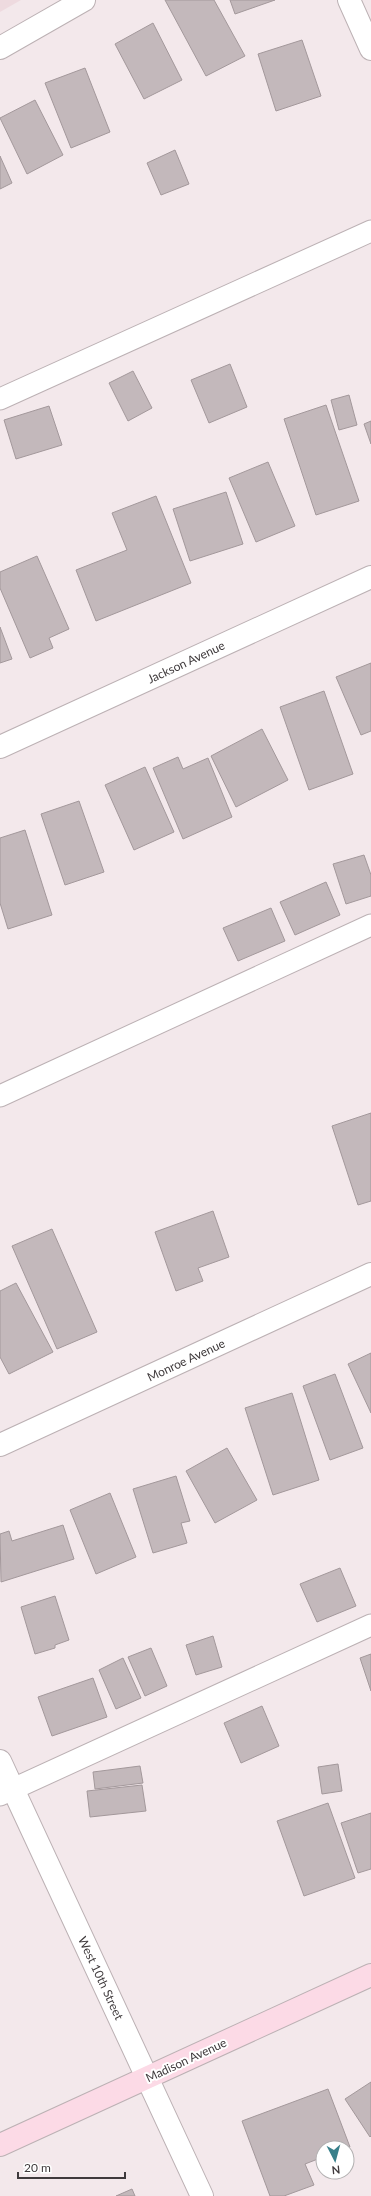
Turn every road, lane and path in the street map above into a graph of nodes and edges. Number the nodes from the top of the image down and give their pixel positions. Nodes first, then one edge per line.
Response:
1 (84, 0) edge
2 (349, 0) edge
3 (0, 48) edge
4 (371, 49) edge
5 (371, 231) edge
6 (0, 399) edge
7 (371, 577) edge
8 (0, 747) edge
9 (371, 925) edge
10 (0, 1096) edge
11 (371, 1274) edge
12 (0, 1445) edge
13 (371, 1625) edge
14 (0, 1760) edge
15 (6, 1792) edge
16 (371, 1975) edge
17 (147, 2078) junction
18 (0, 2145) edge
19 (202, 2196) edge

1 - 3 street
2 - 4 street
5 - 6 lane
7 - 8 street, Jackson Avenue
9 - 10 lane
11 - 12 street, Monroe Avenue
13 - 15 lane
14 - 15 street, West 10th Street
15 - 17 street, West 10th Street
16 - 17 street, Madison Avenue
17 - 18 street, Madison Avenue
17 - 19 street, West 10th Street

